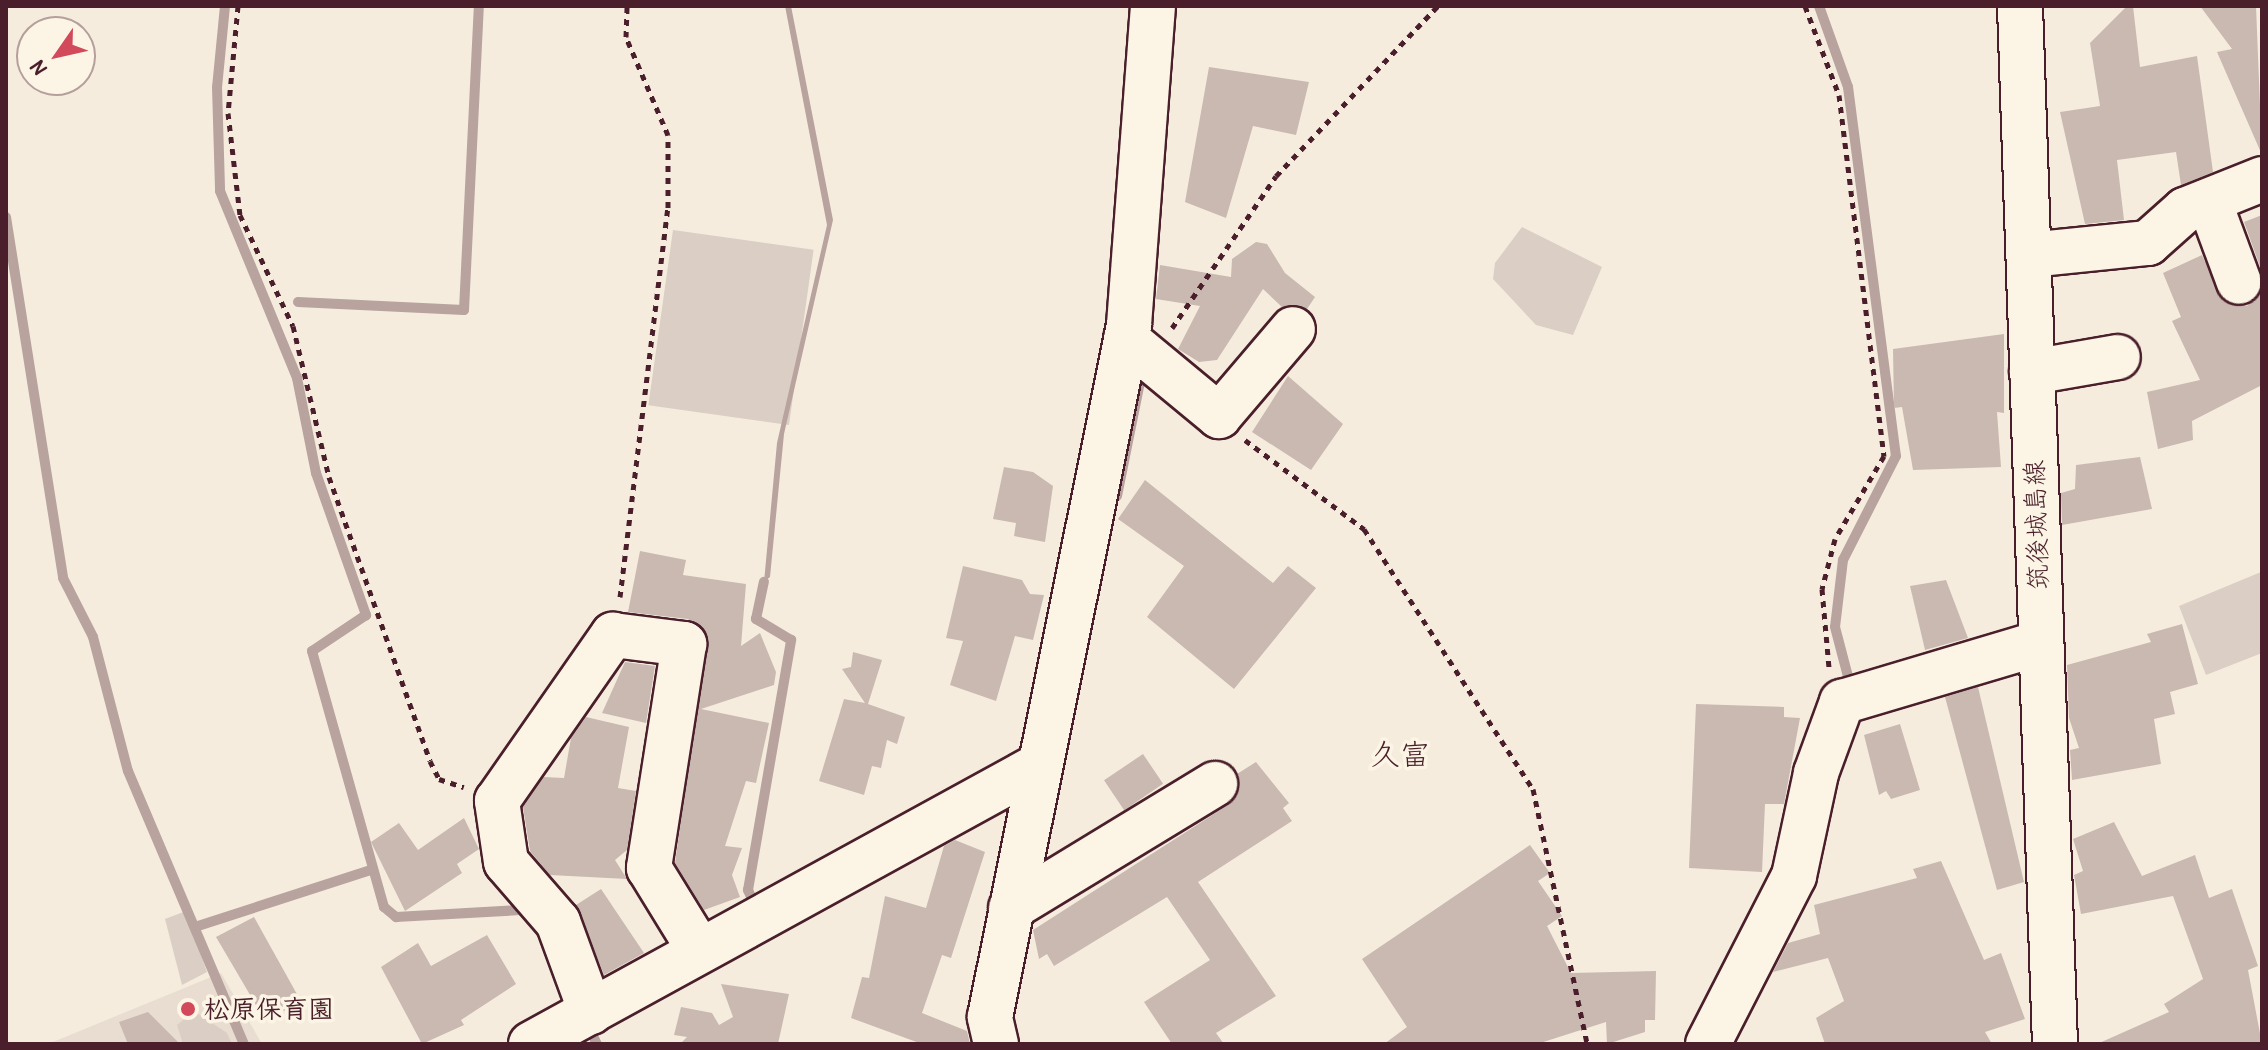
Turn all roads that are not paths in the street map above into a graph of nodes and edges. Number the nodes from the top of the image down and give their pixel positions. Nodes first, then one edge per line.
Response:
1 (1153, 6) edge
2 (2020, 6) edge
3 (2262, 179) edge
4 (2209, 201) junction
5 (2029, 255) junction
6 (2239, 282) dead end
7 (1293, 329) dead end
8 (1138, 350) junction
9 (2118, 357) dead end
10 (2032, 372) junction
11 (2040, 643) junction
12 (1038, 766) junction
13 (1215, 784) dead end
14 (1011, 908) junction
15 (700, 951) junction
16 (583, 1025) edge
17 (531, 1044) edge
18 (996, 1044) edge
19 (1708, 1044) edge
20 (2055, 1044) edge

1 - 8 street
2 - 5 street, 筑後城島線
3 - 4 street
4 - 5 street
4 - 6 street
5 - 10 street, 筑後城島線
7 - 8 street
8 - 12 street
9 - 10 street
10 - 11 street, 筑後城島線
11 - 19 street
11 - 20 street, 筑後城島線
12 - 14 street
12 - 15 street
13 - 14 street
14 - 18 street
15 - 16 street
15 - 16 street
16 - 17 street

